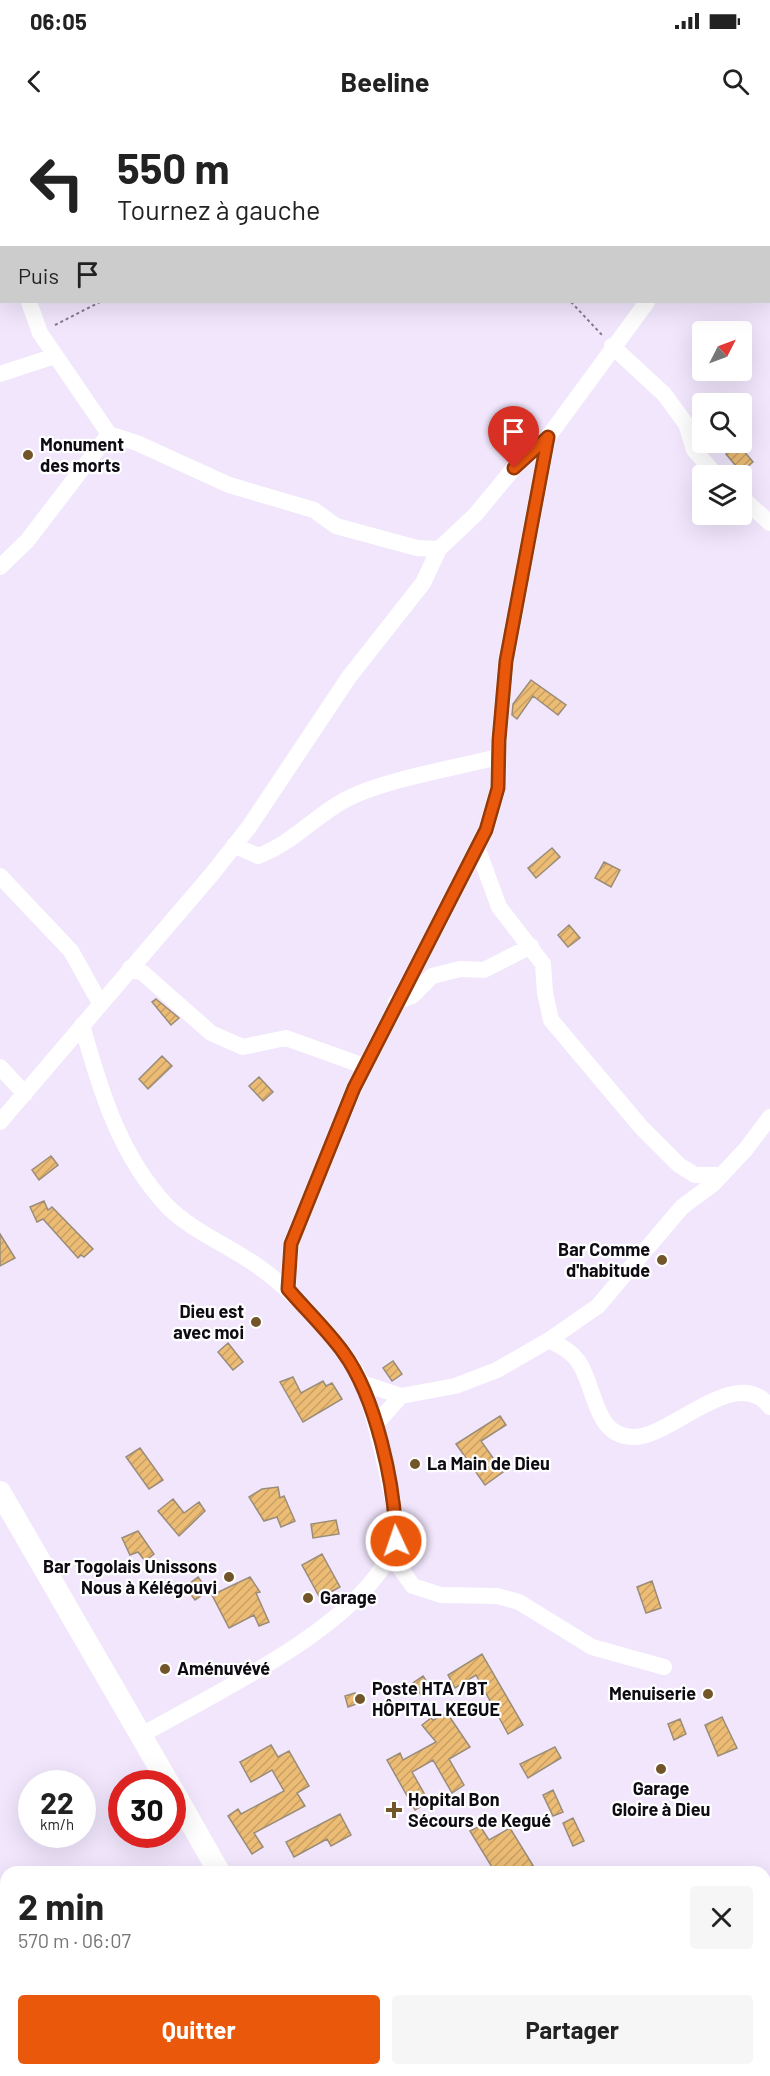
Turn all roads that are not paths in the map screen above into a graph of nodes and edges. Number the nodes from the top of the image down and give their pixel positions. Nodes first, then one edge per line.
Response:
1 (29, 303) edge
2 (646, 303) edge
3 (612, 345) junction
4 (55, 356) junction
5 (0, 374) edge
6 (109, 434) junction
7 (548, 437) junction
8 (707, 465) edge
9 (752, 507) edge
10 (770, 524) edge
11 (440, 549) junction
12 (0, 567) edge
13 (498, 757) junction
14 (234, 845) junction
15 (477, 847) junction
16 (0, 876) edge
17 (531, 946) junction
18 (130, 968) junction
19 (396, 1002) junction
20 (100, 1003) junction
21 (82, 1025) junction
22 (364, 1066) junction
23 (0, 1067) edge
24 (25, 1094) junction
25 (770, 1117) edge
26 (0, 1122) edge
27 (722, 1174) junction
28 (288, 1289) junction
29 (549, 1340) junction
30 (362, 1383) junction
31 (401, 1396) junction
32 (770, 1407) edge
33 (376, 1424) junction
34 (0, 1492) edge
35 (390, 1554) junction
36 (664, 1667) dead end
37 (142, 1735) junction
38 (161, 1770) edge
39 (186, 1814) edge
40 (216, 1866) edge

1 - 4 street
2 - 3 street
3 - 7 street
3 - 8 street
4 - 5 street
4 - 6 street
6 - 11 street
6 - 12 street
7 - 11 street
7 - 13 street
9 - 10 street
11 - 14 street
13 - 14 street
13 - 15 street
14 - 18 street
15 - 17 street
15 - 19 street
16 - 20 street
17 - 19 street
17 - 27 street
18 - 20 street
18 - 22 street
19 - 22 street
20 - 21 street
21 - 24 street
21 - 28 street
22 - 28 street
23 - 24 street
24 - 26 street
25 - 27 street
27 - 29 street
28 - 30 street
29 - 31 street
29 - 32 street
30 - 31 street
30 - 33 street
31 - 33 street
33 - 35 street
34 - 37 main road
35 - 36 street
35 - 37 street
37 - 38 main road
39 - 40 main road

